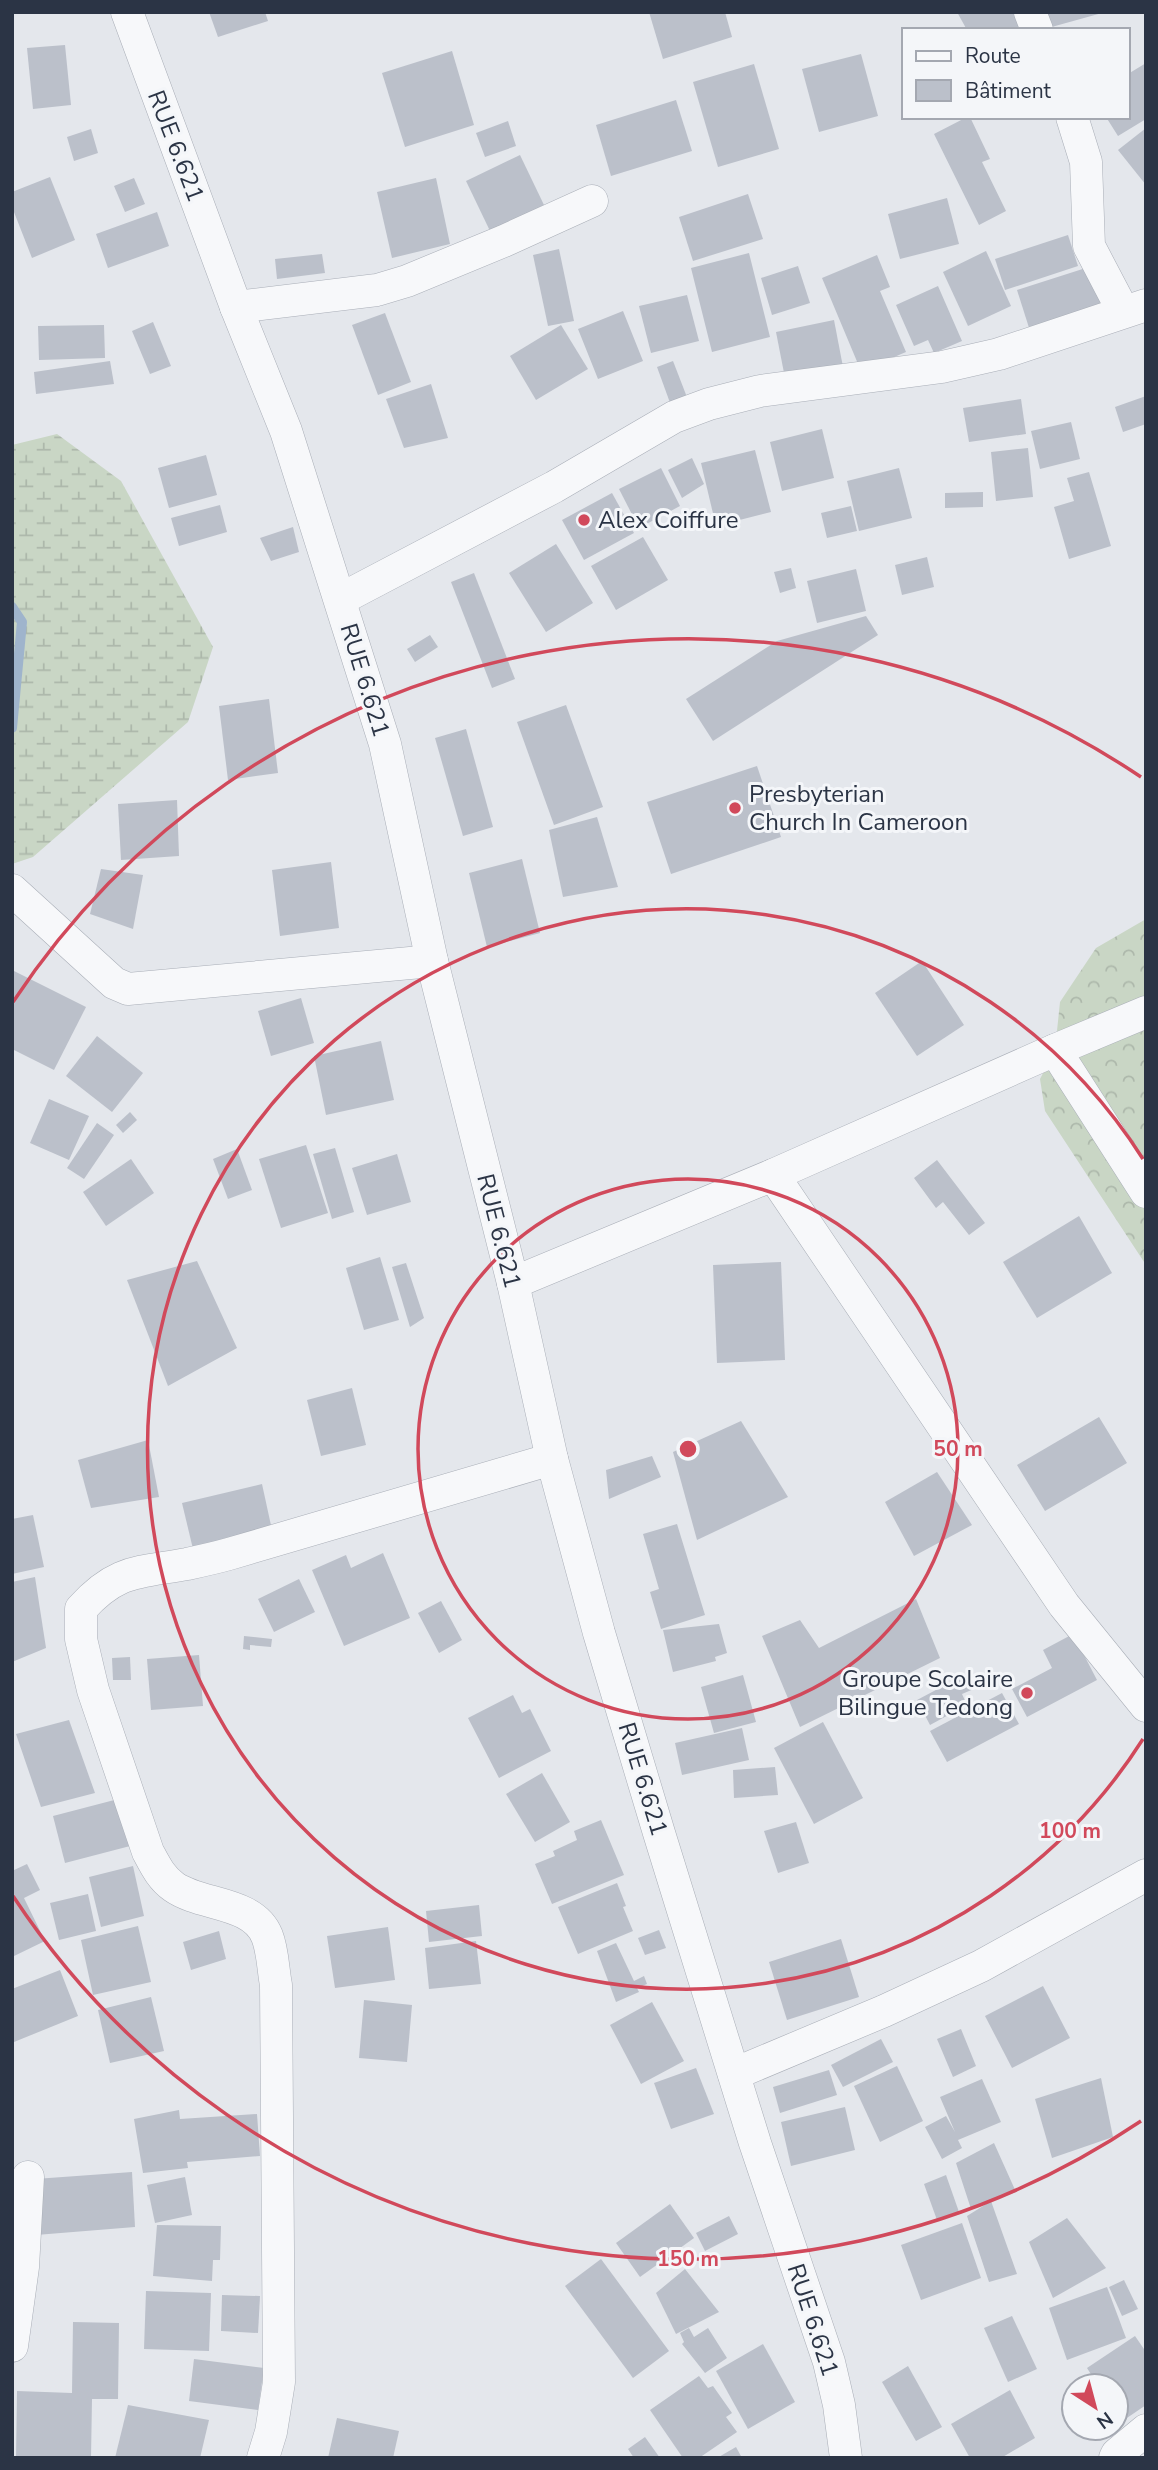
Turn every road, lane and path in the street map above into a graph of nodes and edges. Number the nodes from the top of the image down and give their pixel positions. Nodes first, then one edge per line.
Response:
1 (127, 12) edge
2 (1073, 119) edge
3 (592, 201) dead end
4 (236, 307) junction
5 (1135, 308) edge
6 (341, 600) junction
7 (12, 890) edge
8 (432, 961) junction
9 (1146, 1012) edge
10 (1055, 1050) junction
11 (773, 1175) junction
12 (1146, 1192) edge
13 (513, 1283) junction
14 (552, 1459) junction
15 (1146, 1706) edge
16 (1146, 1875) edge
17 (734, 2074) junction
18 (28, 2177) dead end
19 (12, 2347) edge
20 (1146, 2430) edge
21 (263, 2458) edge
22 (846, 2458) edge
23 (1115, 2458) edge

1 - 4 street, RUE 6.621
2 - 5 street
3 - 4 street
4 - 6 street, RUE 6.621
5 - 6 street
6 - 8 street, RUE 6.621
7 - 8 street
8 - 13 street, RUE 6.621
9 - 10 street
10 - 11 street
10 - 12 street
11 - 13 street
11 - 15 street
13 - 14 street, RUE 6.621
14 - 17 street, RUE 6.621
14 - 21 street
16 - 17 street
17 - 22 street, RUE 6.621
18 - 19 street
20 - 23 street

